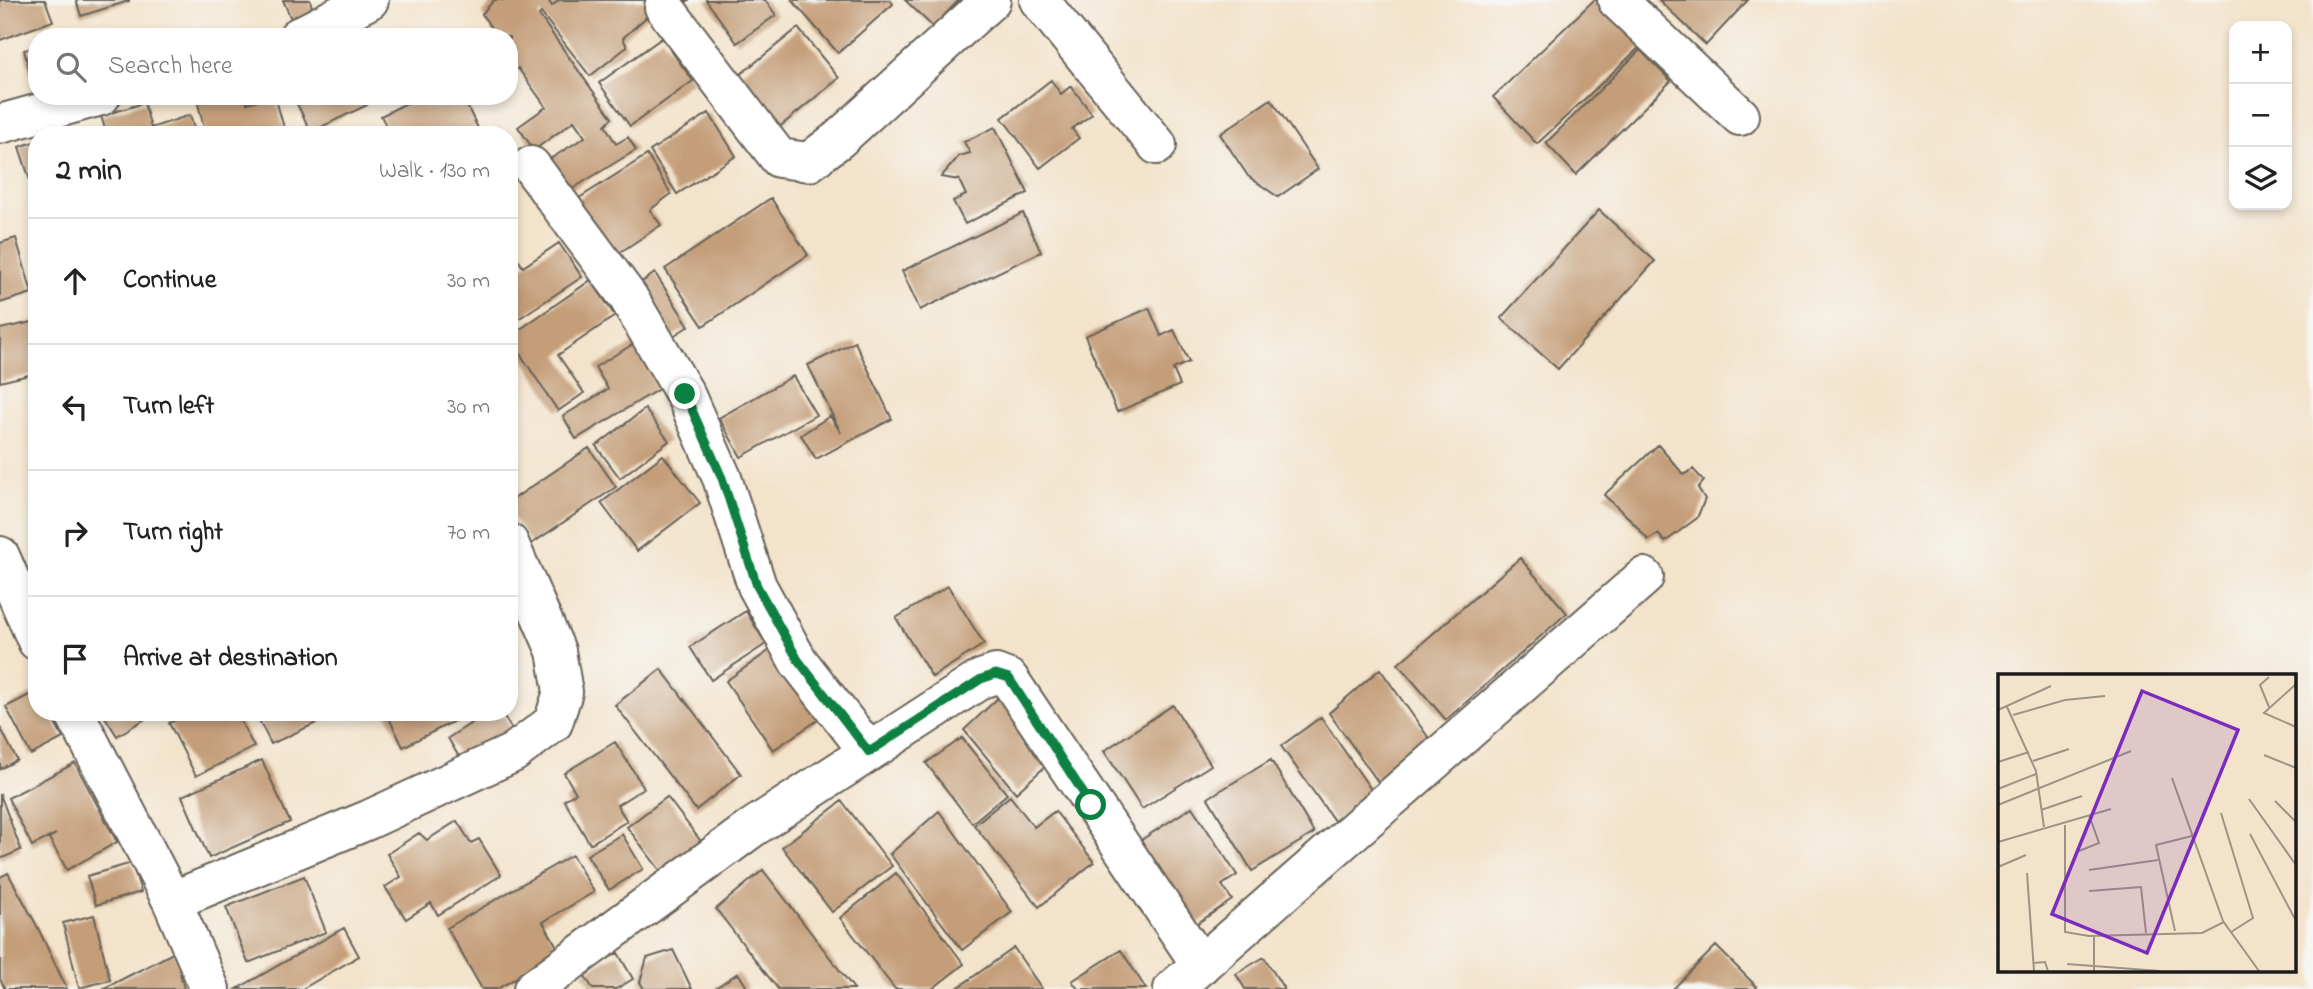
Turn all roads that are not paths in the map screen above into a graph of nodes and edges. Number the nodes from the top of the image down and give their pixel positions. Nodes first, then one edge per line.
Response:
1 (369, 0) edge
2 (991, 0) edge
3 (1039, 0) edge
4 (1618, 0) edge
5 (664, 7) dead end
6 (315, 28) edge
7 (69, 105) edge
8 (1740, 116) dead end
9 (0, 124) edge
10 (1157, 145) dead end
11 (531, 166) dead end
12 (0, 556) edge
13 (518, 564) edge
14 (1644, 578) dead end
15 (28, 621) edge
16 (79, 721) edge
17 (869, 752) junction
18 (172, 901) junction
19 (1187, 977) edge
20 (210, 989) edge
21 (533, 989) edge

1 - 6 street
2 - 5 street
3 - 10 street
4 - 8 street
7 - 9 street
11 - 17 street
12 - 15 street
13 - 18 street
14 - 19 street
16 - 18 street
17 - 19 street
17 - 21 street
18 - 20 street

